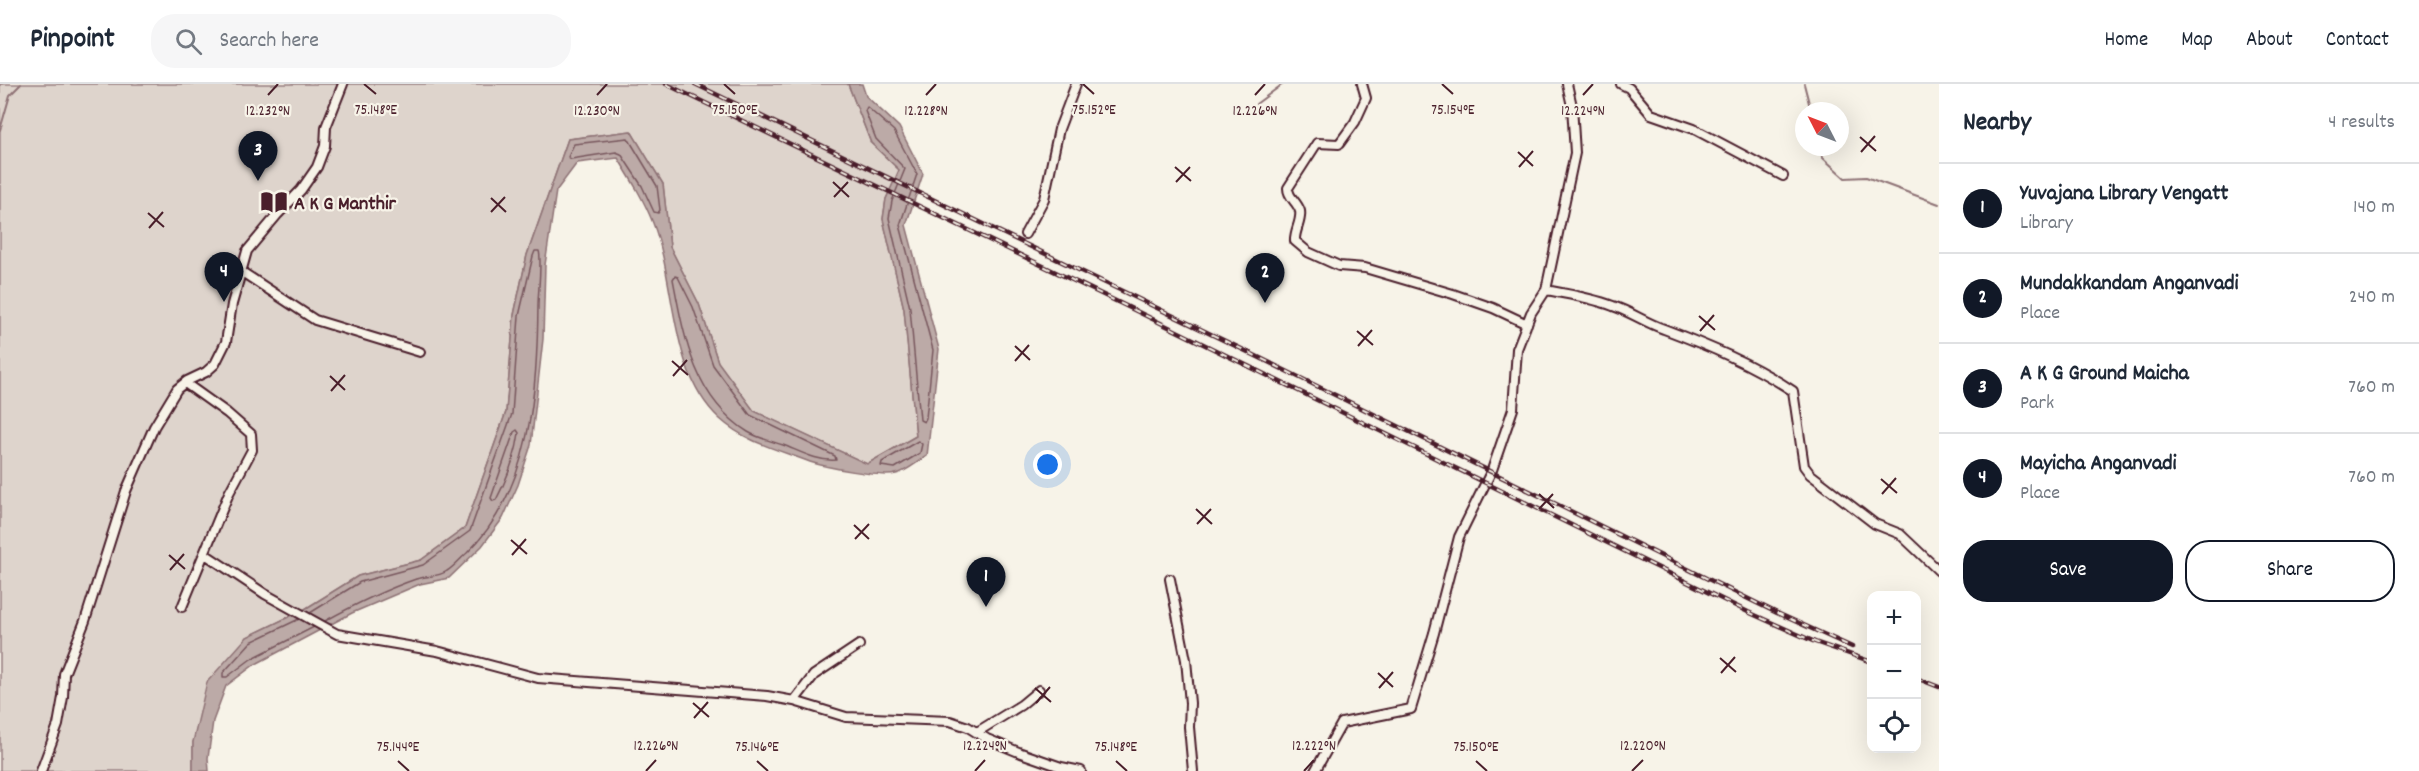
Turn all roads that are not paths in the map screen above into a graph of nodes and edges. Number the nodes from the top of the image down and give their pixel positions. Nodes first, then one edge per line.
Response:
1 (343, 84) edge
2 (1076, 84) edge
3 (1362, 84) edge
4 (1567, 84) edge
5 (1622, 84) edge
6 (1783, 176) dead end
7 (1025, 234) dead end
8 (242, 272) junction
9 (1546, 290) junction
10 (1527, 324) junction
11 (420, 352) dead end
12 (185, 383) junction
13 (205, 554) junction
14 (1939, 571) edge
15 (1170, 579) dead end
16 (182, 607) dead end
17 (859, 645) dead end
18 (1039, 690) dead end
19 (794, 701) junction
20 (977, 732) junction
21 (41, 771) edge
22 (1081, 771) edge
23 (1193, 771) edge
24 (1315, 771) edge

1 - 8 street
2 - 7 street
3 - 10 street
4 - 9 street
5 - 6 street
8 - 11 street
8 - 12 street
9 - 10 street
9 - 14 street
10 - 24 street
12 - 13 street
12 - 21 street
13 - 16 street
13 - 19 street
15 - 23 street
17 - 19 street
18 - 20 street
19 - 20 street
20 - 22 street

